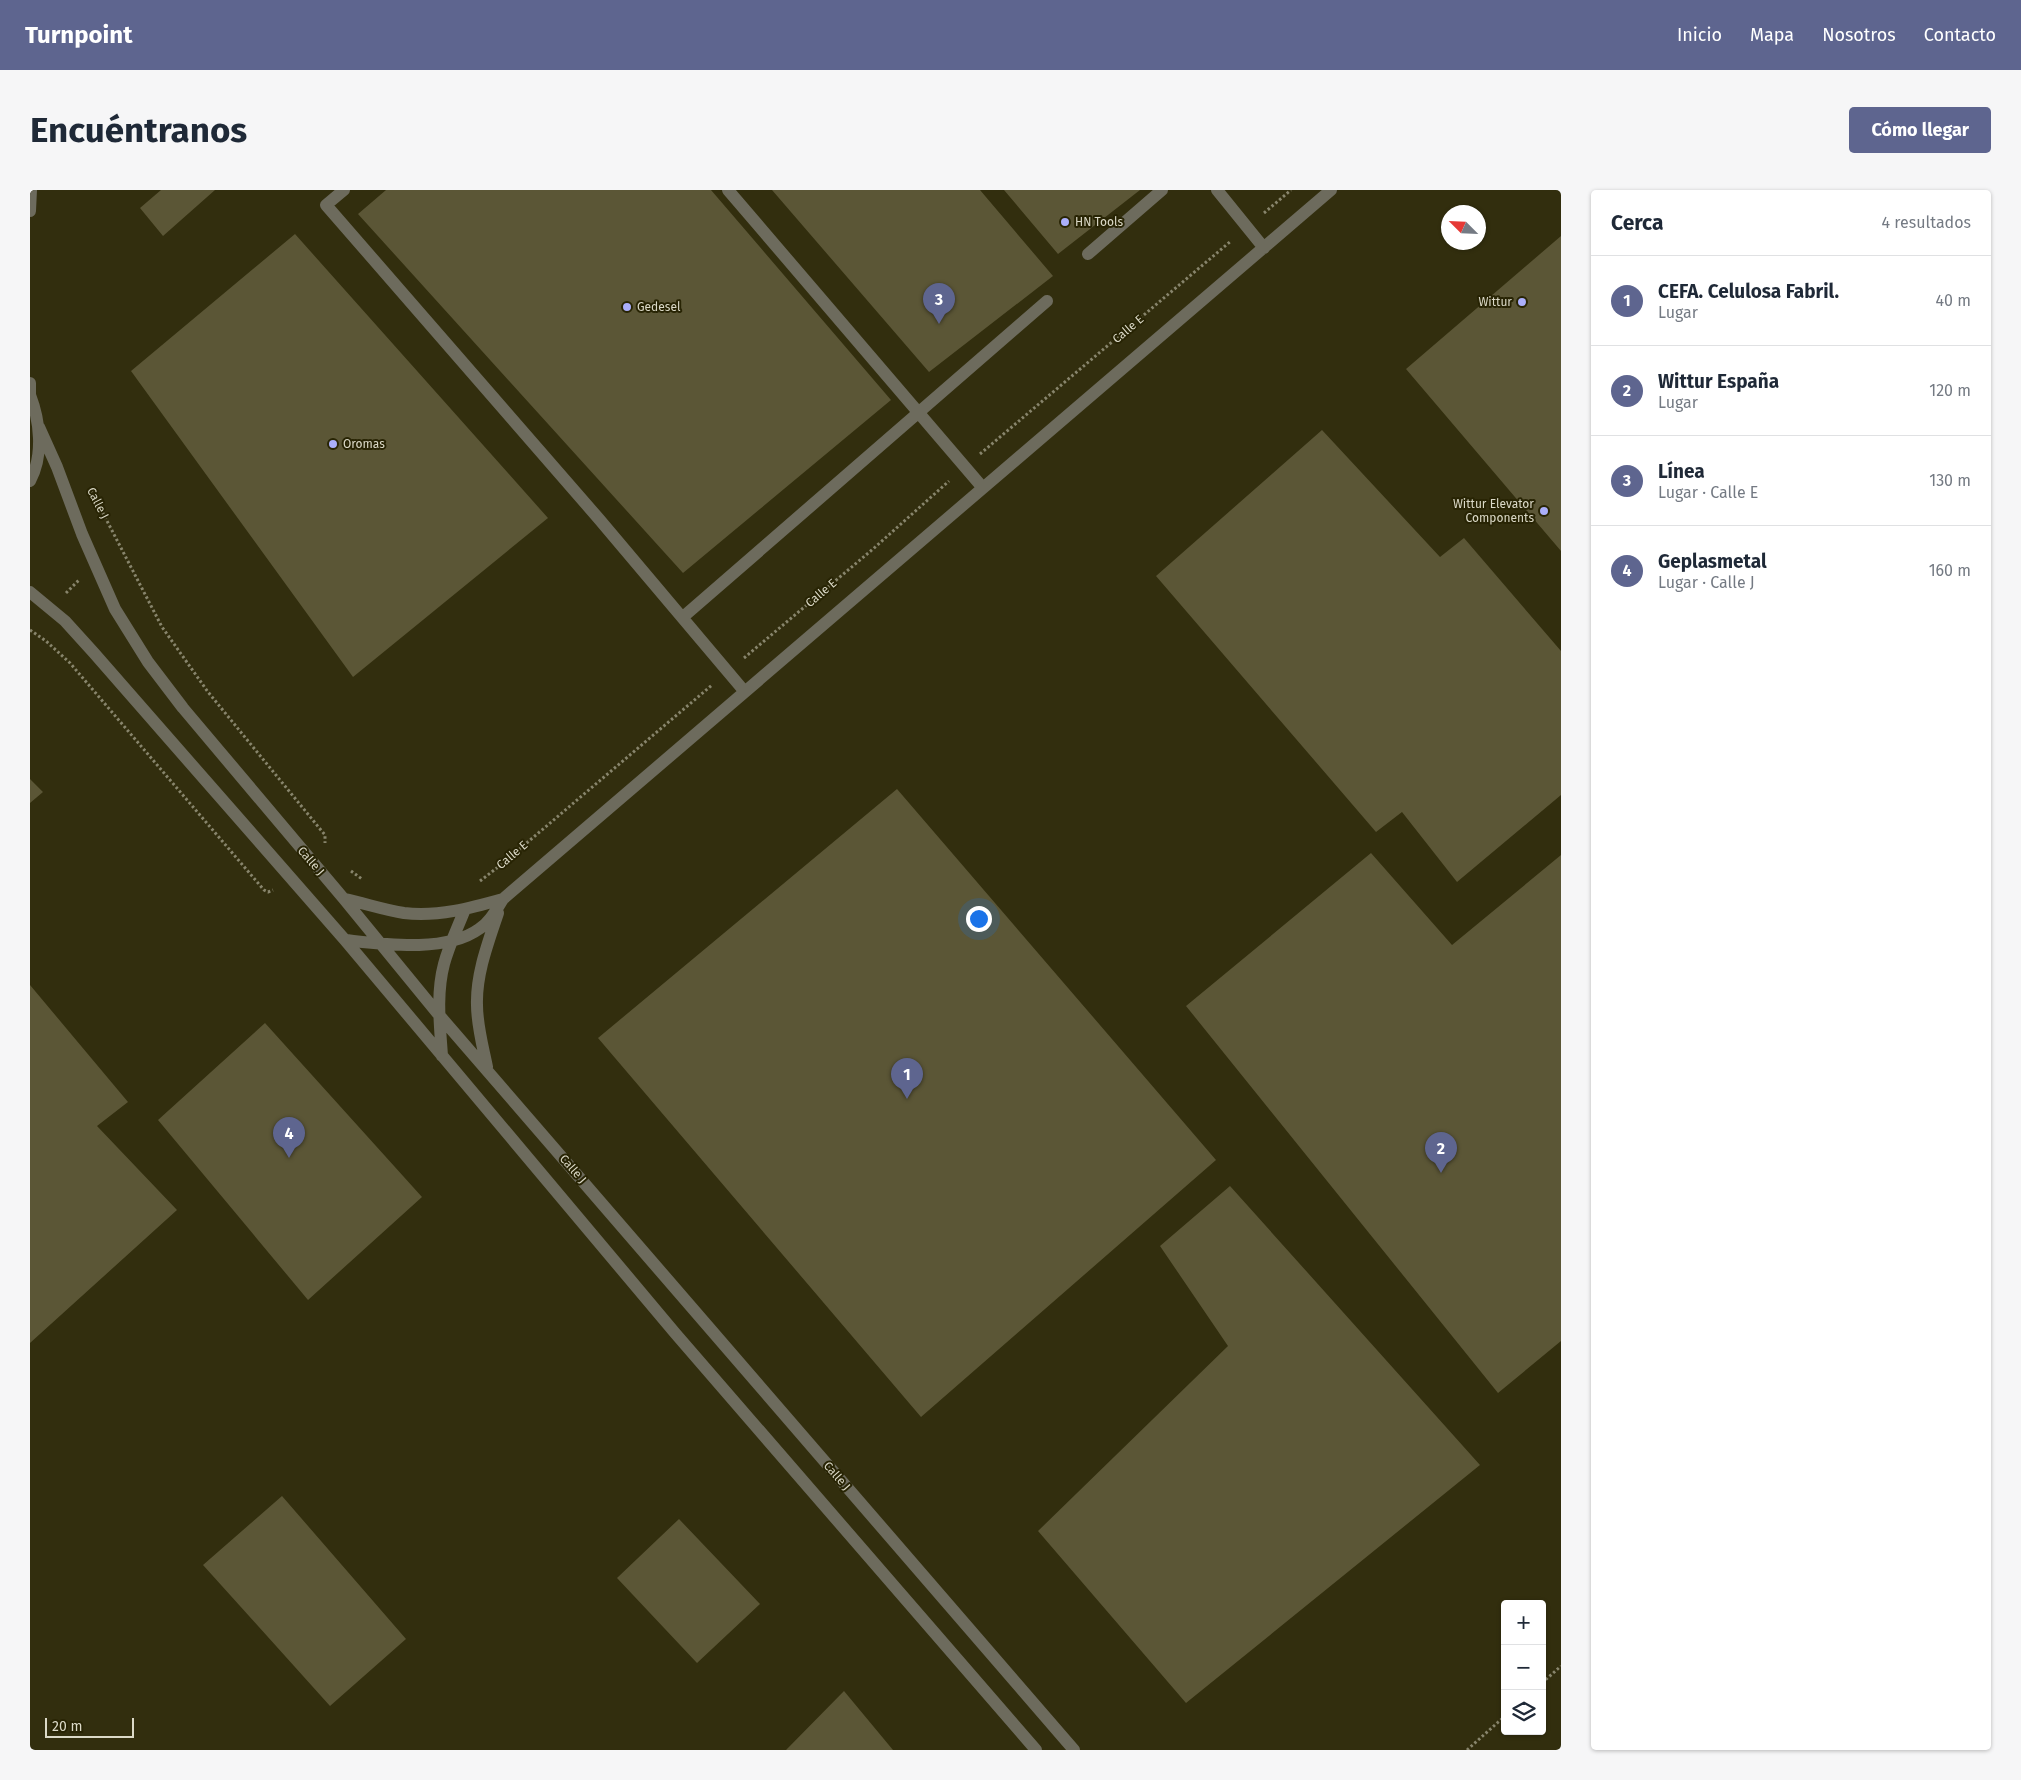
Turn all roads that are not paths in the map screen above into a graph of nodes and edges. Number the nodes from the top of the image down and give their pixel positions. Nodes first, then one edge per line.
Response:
1 (31, 190) edge
2 (344, 190) edge
3 (728, 190) edge
4 (1162, 190) edge
5 (1217, 190) edge
6 (1331, 190) edge
7 (30, 211) edge
8 (1264, 248) junction
9 (1088, 254) dead end
10 (1047, 301) dead end
11 (30, 383) edge
12 (30, 395) edge
13 (918, 413) junction
14 (39, 427) junction
15 (30, 481) edge
16 (983, 488) junction
17 (30, 592) edge
18 (683, 617) junction
19 (745, 692) junction
20 (344, 899) junction
21 (503, 899) junction
22 (465, 909) junction
23 (345, 940) junction
24 (452, 940) junction
25 (380, 944) junction
26 (439, 1015) junction
27 (442, 1056) junction
28 (487, 1069) junction
29 (1036, 1750) edge
30 (1074, 1750) edge

1 - 7 street
2 - 18 street
3 - 13 street
4 - 9 street
5 - 8 street
6 - 8 street, Calle E
8 - 16 street, Calle E
10 - 13 street
11 - 12 street
12 - 14 street
13 - 16 street
13 - 18 street
14 - 15 street
14 - 20 street, Calle J
16 - 19 street, Calle E
17 - 23 street
18 - 19 street
19 - 21 street, Calle E
20 - 22 street, Calle E
20 - 25 street, Calle J
21 - 22 street, Calle E
21 - 24 street
21 - 28 street
22 - 24 street
23 - 25 street
23 - 27 street
24 - 25 street
24 - 26 street
25 - 26 street, Calle J
26 - 27 street
26 - 28 street, Calle J
27 - 29 street
28 - 30 street, Calle J

